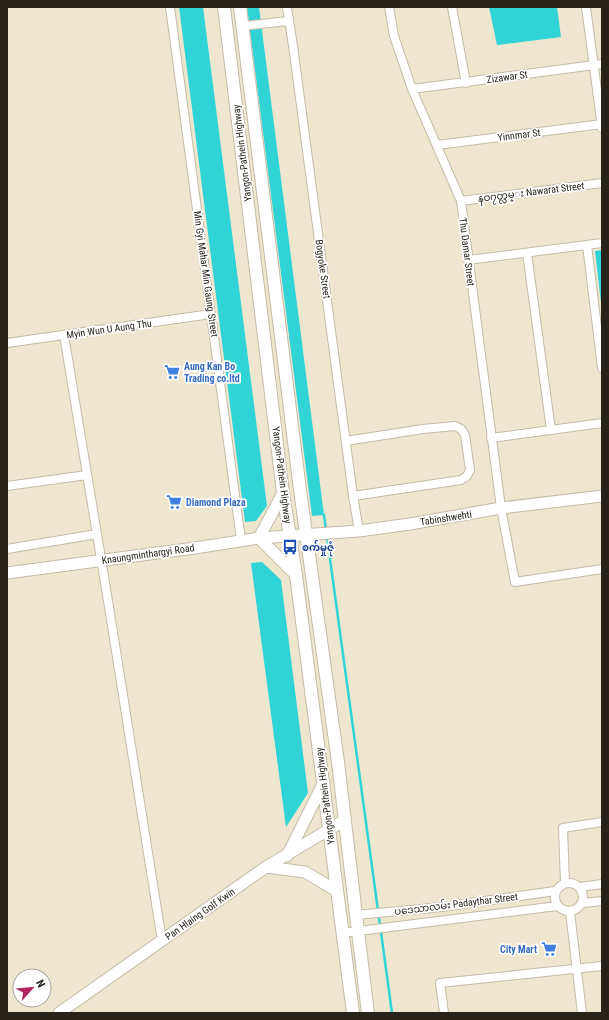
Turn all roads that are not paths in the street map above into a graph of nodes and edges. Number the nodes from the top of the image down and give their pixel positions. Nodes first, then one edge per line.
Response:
1 (172, 7) edge
2 (224, 7) edge
3 (240, 7) edge
4 (287, 7) edge
5 (388, 7) edge
6 (452, 7) edge
7 (586, 7) edge
8 (288, 21) junction
9 (244, 26) junction
10 (598, 65) edge
11 (466, 83) junction
12 (412, 89) junction
13 (602, 124) edge
14 (602, 128) edge
15 (437, 145) junction
16 (602, 183) edge
17 (460, 201) junction
18 (602, 243) edge
19 (587, 245) junction
20 (527, 253) junction
21 (468, 260) junction
22 (211, 314) junction
23 (64, 335) junction
24 (7, 343) edge
25 (601, 360) edge
26 (602, 368) edge
27 (602, 423) edge
28 (551, 430) junction
29 (491, 438) junction
30 (346, 441) junction
31 (87, 475) junction
32 (7, 486) edge
33 (283, 493) junction
34 (353, 496) junction
35 (602, 496) edge
36 (501, 508) junction
37 (359, 530) junction
38 (97, 534) junction
39 (306, 534) junction
40 (290, 536) junction
41 (259, 538) junction
42 (241, 540) junction
43 (7, 548) edge
44 (102, 560) junction
45 (602, 569) edge
46 (7, 573) edge
47 (296, 575) junction
48 (324, 782) junction
49 (344, 820) junction
50 (602, 822) edge
51 (329, 830) junction
52 (287, 856) junction
53 (266, 867) junction
54 (565, 882) junction
55 (602, 884) edge
56 (580, 887) junction
57 (337, 891) junction
58 (555, 891) junction
59 (602, 901) edge
60 (583, 904) junction
61 (557, 906) junction
62 (570, 912) junction
63 (356, 916) junction
64 (358, 931) junction
65 (343, 933) junction
66 (162, 941) junction
67 (602, 966) edge
68 (577, 969) junction
69 (59, 1013) edge
70 (353, 1013) edge
71 (368, 1013) edge
72 (444, 1013) edge
73 (582, 1013) edge

1 - 22 street, Min Gyi Mahar Min Gaung Street
2 - 33 main road, Yangon-Pathein Highway
3 - 9 main road, Yangon-Pathein Highway
4 - 8 street, Bogyoke Street
5 - 12 street, Thu Damar Street
6 - 11 street
7 - 10 street
8 - 9 street
8 - 30 street, Bogyoke Street
9 - 39 main road, Yangon-Pathein Highway
10 - 11 street, Zizawar St
10 - 13 street
11 - 12 street, Zizawar St
12 - 15 street, Thu Damar Street
13 - 14 street
13 - 15 street, Yinnmar St
15 - 17 street, Thu Damar Street
16 - 17 street, နဝ၇တ္လမ္း Nawarat Street
17 - 21 street, Thu Damar Street
18 - 19 street
19 - 20 street
19 - 25 street
20 - 21 street
20 - 28 street
21 - 29 street, Thu Damar Street
22 - 23 street, Myin Wun U Aung Thu
22 - 42 street, Min Gyi Mahar Min Gaung Street
23 - 24 street, Myin Wun U Aung Thu
23 - 31 street
25 - 26 street
27 - 28 street
28 - 29 street
29 - 36 street, Thu Damar Street
30 - 34 street, Bogyoke Street
30 - 34 street
31 - 32 street
31 - 38 street
33 - 40 main road, Yangon-Pathein Highway
33 - 41 street
34 - 37 street, Bogyoke Street
35 - 36 street, Tabinshwehti
36 - 37 street, Tabinshwehti
36 - 45 street, Thu Damar Street
37 - 39 street, Tabinshwehti
38 - 43 street
38 - 44 street
39 - 40 street, Tabinshwehti
39 - 49 main road, Yangon-Pathein Highway
40 - 41 street, Knaungminthargyi Road
40 - 47 main road, Yangon-Pathein Highway
41 - 42 street, Knaungminthargyi Road
41 - 47 street
42 - 44 street, Knaungminthargyi Road
44 - 46 street, Knaungminthargyi Road
44 - 66 street
47 - 48 main road, Yangon-Pathein Highway
48 - 51 main road, Yangon-Pathein Highway
48 - 52 street
49 - 51 street, Pan Hlaing Golf Kwin
49 - 63 main road, Yangon-Pathein Highway
50 - 54 street
51 - 52 street, Pan Hlaing Golf Kwin
51 - 57 main road, Yangon-Pathein Highway
52 - 53 street, Pan Hlaing Golf Kwin
53 - 57 street
53 - 66 street, Pan Hlaing Golf Kwin
54 - 56 street
54 - 58 street
55 - 56 street
56 - 60 street
57 - 65 main road, Yangon-Pathein Highway
58 - 61 street
58 - 63 street, ပဒေသာလမ်း Padaythar Street
59 - 60 street
60 - 62 street
61 - 62 street
61 - 64 street, ပဒေသာလမ်း Padaythar Street
62 - 68 street
63 - 64 main road, Yangon-Pathein Highway
64 - 65 street, ပဒေသာလမ်း Padaythar Street
64 - 71 main road, Yangon-Pathein Highway
65 - 70 main road, Yangon-Pathein Highway
66 - 69 street, Pan Hlaing Golf Kwin
67 - 68 street
68 - 72 street
68 - 73 street

